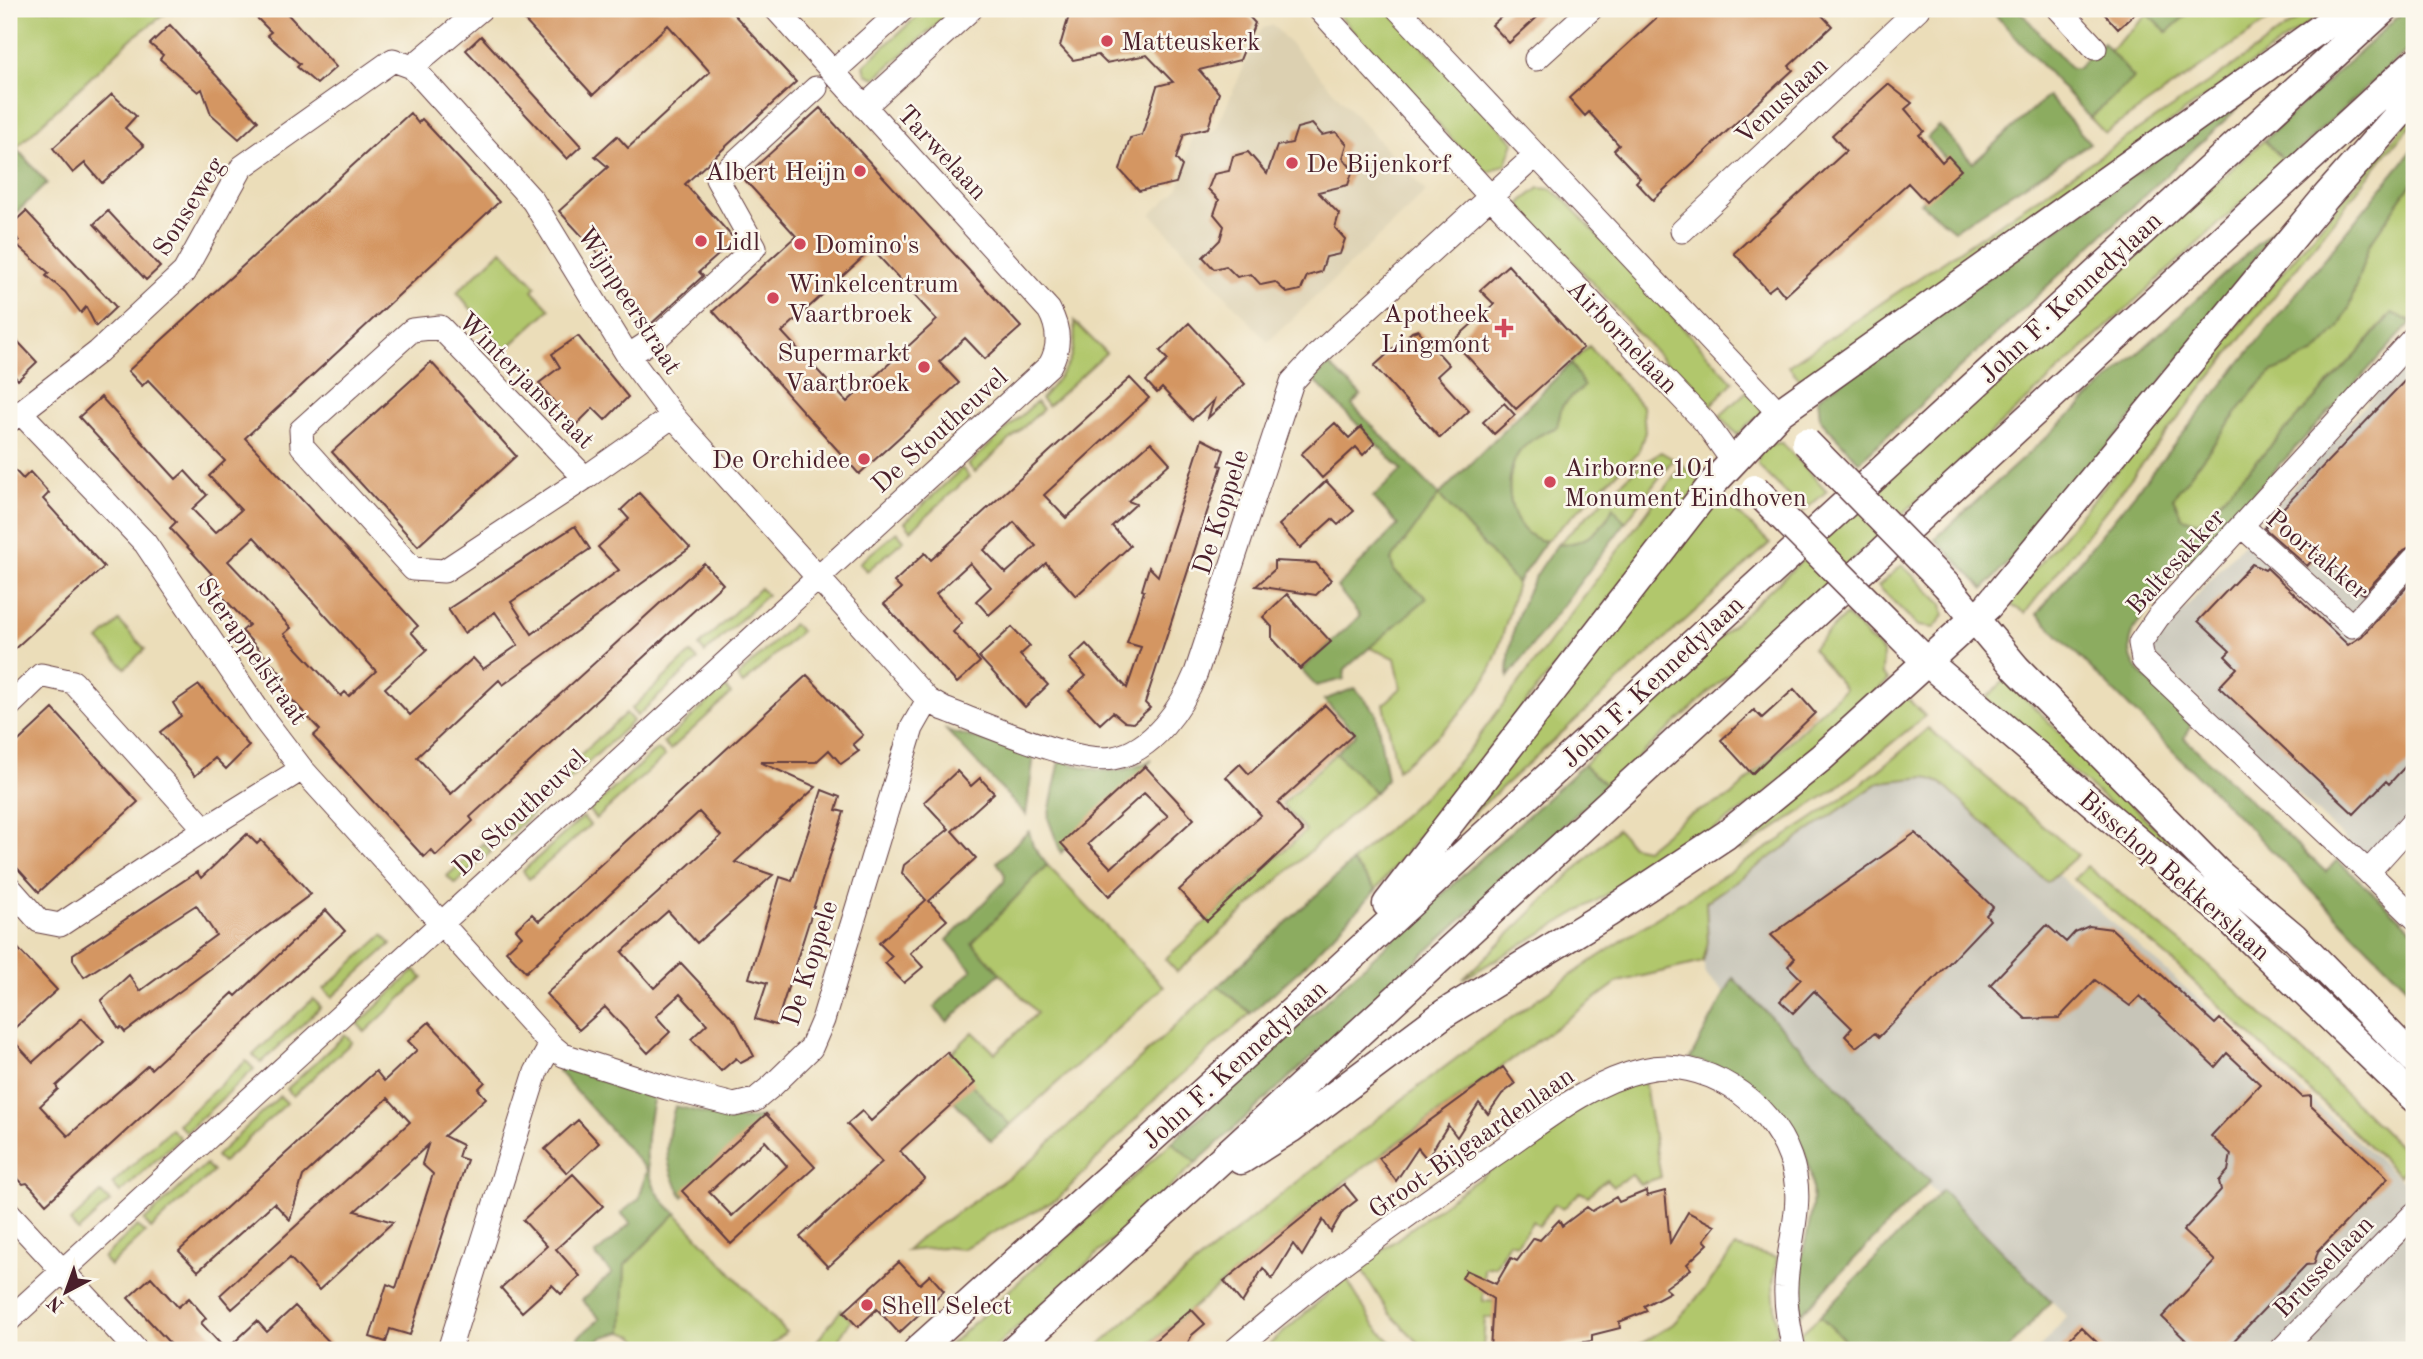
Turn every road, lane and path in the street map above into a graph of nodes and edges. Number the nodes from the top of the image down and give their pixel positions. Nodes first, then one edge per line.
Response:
1 (481, 9) edge
2 (776, 9) edge
3 (903, 9) edge
4 (971, 9) edge
5 (1319, 9) edge
6 (1398, 9) edge
7 (1591, 9) edge
8 (1918, 9) edge
9 (2059, 9) edge
10 (2348, 9) edge
11 (2384, 9) edge
12 (2095, 48) dead end
13 (1536, 59) dead end
14 (402, 63) junction
15 (2414, 63) edge
16 (833, 72) junction
17 (816, 88) dead end
18 (2414, 97) edge
19 (864, 107) junction
20 (1536, 155) junction
21 (1490, 196) junction
22 (1682, 231) dead end
23 (2414, 337) edge
24 (1058, 340) joint
25 (628, 356) junction
26 (1779, 413) junction
27 (673, 416) junction
28 (15, 417) edge
29 (1732, 460) junction
30 (585, 478) junction
31 (2243, 527) junction
32 (2414, 559) edge
33 (818, 576) junction
34 (1974, 619) junction
35 (1927, 662) junction
36 (928, 700) junction
37 (9, 706) edge
38 (302, 769) junction
39 (2414, 821) edge
40 (205, 829) junction
41 (2368, 872) junction
42 (9, 887) edge
43 (2414, 917) edge
44 (440, 923) junction
45 (1316, 990) junction
46 (551, 1045) junction
47 (2414, 1059) edge
48 (2414, 1098) edge
49 (1182, 1196) junction
50 (9, 1213) edge
51 (2412, 1213) edge
52 (62, 1271) junction
53 (9, 1320) edge
54 (136, 1350) edge
55 (449, 1350) edge
56 (918, 1350) edge
57 (1014, 1350) edge
58 (1235, 1350) edge
59 (1794, 1350) edge
60 (2281, 1350) edge

1 - 14 street, Sonseweg
2 - 16 street, Tarwelaan
3 - 16 street
4 - 19 street
5 - 21 street, Airbornelaan
6 - 20 street
7 - 13 street
8 - 22 street, Venuslaan
9 - 12 street
10 - 26 main road
11 - 45 main road, John F. Kennedylaan
14 - 25 street, Wijnpeerstraat
14 - 28 street, Sonseweg
15 - 49 main road
16 - 19 street, Tarwelaan
17 - 25 street
18 - 34 main road
19 - 24 street, Tarwelaan
20 - 21 street, De Koppele
20 - 26 street
21 - 29 street, Airbornelaan
21 - 36 street, De Koppele
23 - 31 street, Baltesakker
24 - 33 street, De Stoutheuvel
25 - 27 street, Wijnpeerstraat
26 - 29 main road
26 - 34 main road, bridge
27 - 30 street, Winterjanstraat
27 - 33 street, Wijnpeerstraat
28 - 38 street, Sterappelstraat
29 - 35 main road, Airbornelaan, bridge
29 - 45 main road
30 - 30 street, Winterjanstraat
31 - 32 street, Poortakker
31 - 41 street, Baltesakker
33 - 36 street, De Koppele
33 - 44 street, De Stoutheuvel
34 - 35 main road
34 - 47 main road, Bisschop Bekkerslaan
35 - 48 main road, Bisschop Bekkerslaan
35 - 49 main road
36 - 46 street, De Koppele
37 - 40 street
38 - 40 street
38 - 44 street, Sterappelstraat
39 - 41 street
40 - 42 street
41 - 43 street
44 - 46 street, De Koppele
44 - 52 street, De Stoutheuvel
45 - 56 main road, John F. Kennedylaan
46 - 55 street
49 - 57 main road
50 - 52 street
51 - 60 street, Brussellaan
52 - 53 street, De Stoutheuvel
52 - 54 street
58 - 59 street, Groot-Bijgaardenlaan

